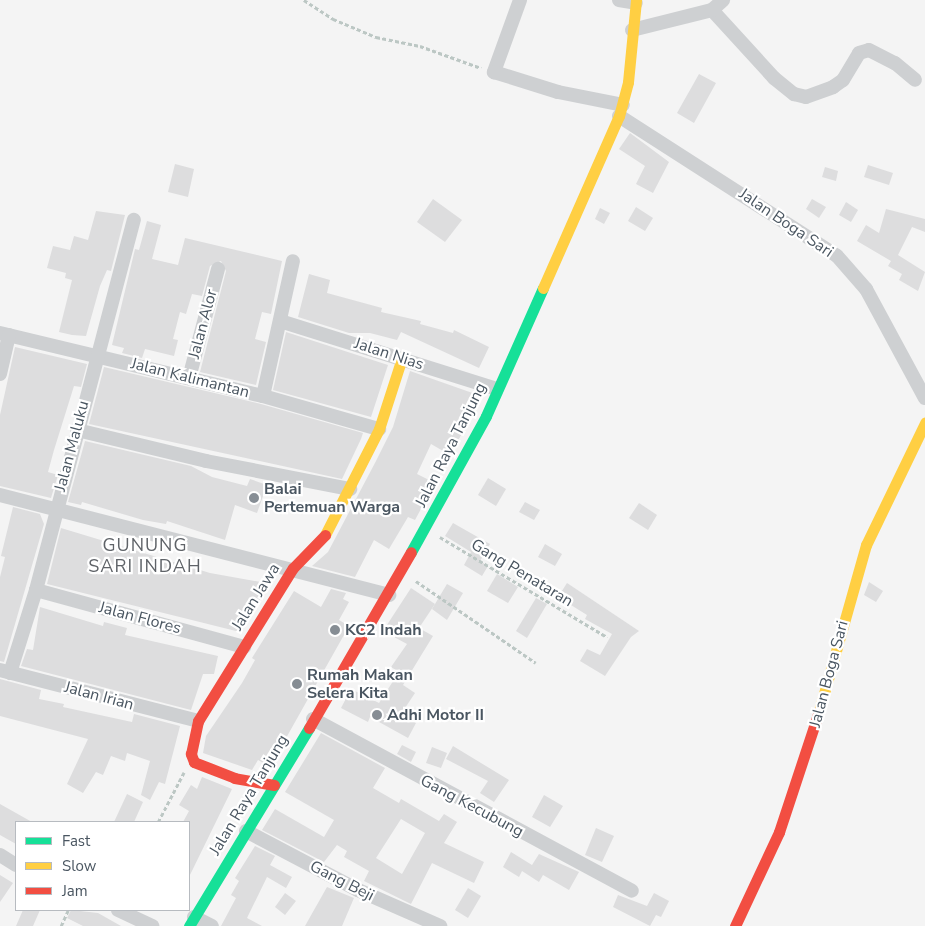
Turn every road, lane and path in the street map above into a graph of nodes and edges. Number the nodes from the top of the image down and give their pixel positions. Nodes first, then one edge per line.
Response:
1 (304, 0) edge
2 (520, 0) edge
3 (620, 0) edge
4 (723, 0) edge
5 (636, 2) edge
6 (712, 10) junction
7 (632, 30) junction
8 (494, 72) junction
9 (915, 80) dead end
10 (621, 110) junction
11 (134, 220) dead end
12 (293, 261) dead end
13 (218, 269) dead end
14 (280, 321) junction
15 (5, 334) edge
16 (96, 355) junction
17 (402, 358) junction
18 (0, 374) edge
19 (189, 378) junction
20 (498, 389) junction
21 (263, 396) junction
22 (925, 398) edge
23 (925, 423) edge
24 (379, 429) junction
25 (77, 430) junction
26 (350, 489) junction
27 (0, 495) edge
28 (54, 509) junction
29 (426, 528) junction
30 (293, 568) junction
31 (402, 571) junction
32 (36, 590) junction
33 (389, 595) junction
34 (607, 637) dead end
35 (244, 646) junction
36 (536, 663) dead end
37 (5, 671) edge
38 (313, 719) junction
39 (198, 721) junction
40 (192, 753) junction
41 (274, 784) junction
42 (158, 821) edge
43 (246, 831) junction
44 (0, 855) edge
45 (15, 864) edge
46 (632, 891) dead end
47 (68, 911) edge
48 (120, 911) edge
49 (192, 921) edge
50 (61, 926) edge
51 (152, 926) edge
52 (212, 926) edge
53 (440, 926) edge
54 (735, 926) edge

1 - 8 path
2 - 8 street
3 - 5 street
4 - 6 street
5 - 7 street, Jalan Raya Tanjung
6 - 7 street
6 - 9 street
7 - 10 street, Jalan Raya Tanjung
8 - 10 street
10 - 20 street, Jalan Raya Tanjung
10 - 22 street, Jalan Boga Sari
11 - 16 street, Jalan Maluku
12 - 14 street
13 - 19 street, Jalan Alor
14 - 17 street, Jalan Nias
14 - 21 street
15 - 16 street, Jalan Kalimantan
15 - 18 street
16 - 19 street, Jalan Kalimantan
16 - 25 street, Jalan Maluku
17 - 20 street, Jalan Nias
17 - 24 street, Jalan Jawa
19 - 21 street, Jalan Kalimantan
20 - 29 street, Jalan Raya Tanjung
21 - 24 street, Jalan Kalimantan
23 - 54 street, Jalan Boga Sari
24 - 26 street, Jalan Jawa
25 - 26 street
25 - 28 street, Jalan Maluku
26 - 30 street, Jalan Jawa
27 - 28 street
28 - 30 street
28 - 32 street, Jalan Maluku
29 - 31 street, Jalan Raya Tanjung
29 - 34 path, Gang Penataran
30 - 33 street
30 - 35 street, Jalan Jawa
31 - 33 street, Jalan Raya Tanjung
31 - 36 path
32 - 35 street, Jalan Flores
32 - 37 street, Jalan Maluku
33 - 38 street, Jalan Raya Tanjung
35 - 39 street, Jalan Jawa
37 - 39 street, Jalan Irian
38 - 41 street, Jalan Raya Tanjung
38 - 46 street, Gang Kecubung
39 - 40 street, Jalan Jawa
40 - 41 street
40 - 42 path
41 - 43 street, Jalan Raya Tanjung
43 - 49 street, Jalan Raya Tanjung
43 - 53 street, Gang Beji
44 - 45 street
47 - 50 path
48 - 51 street
49 - 52 street

